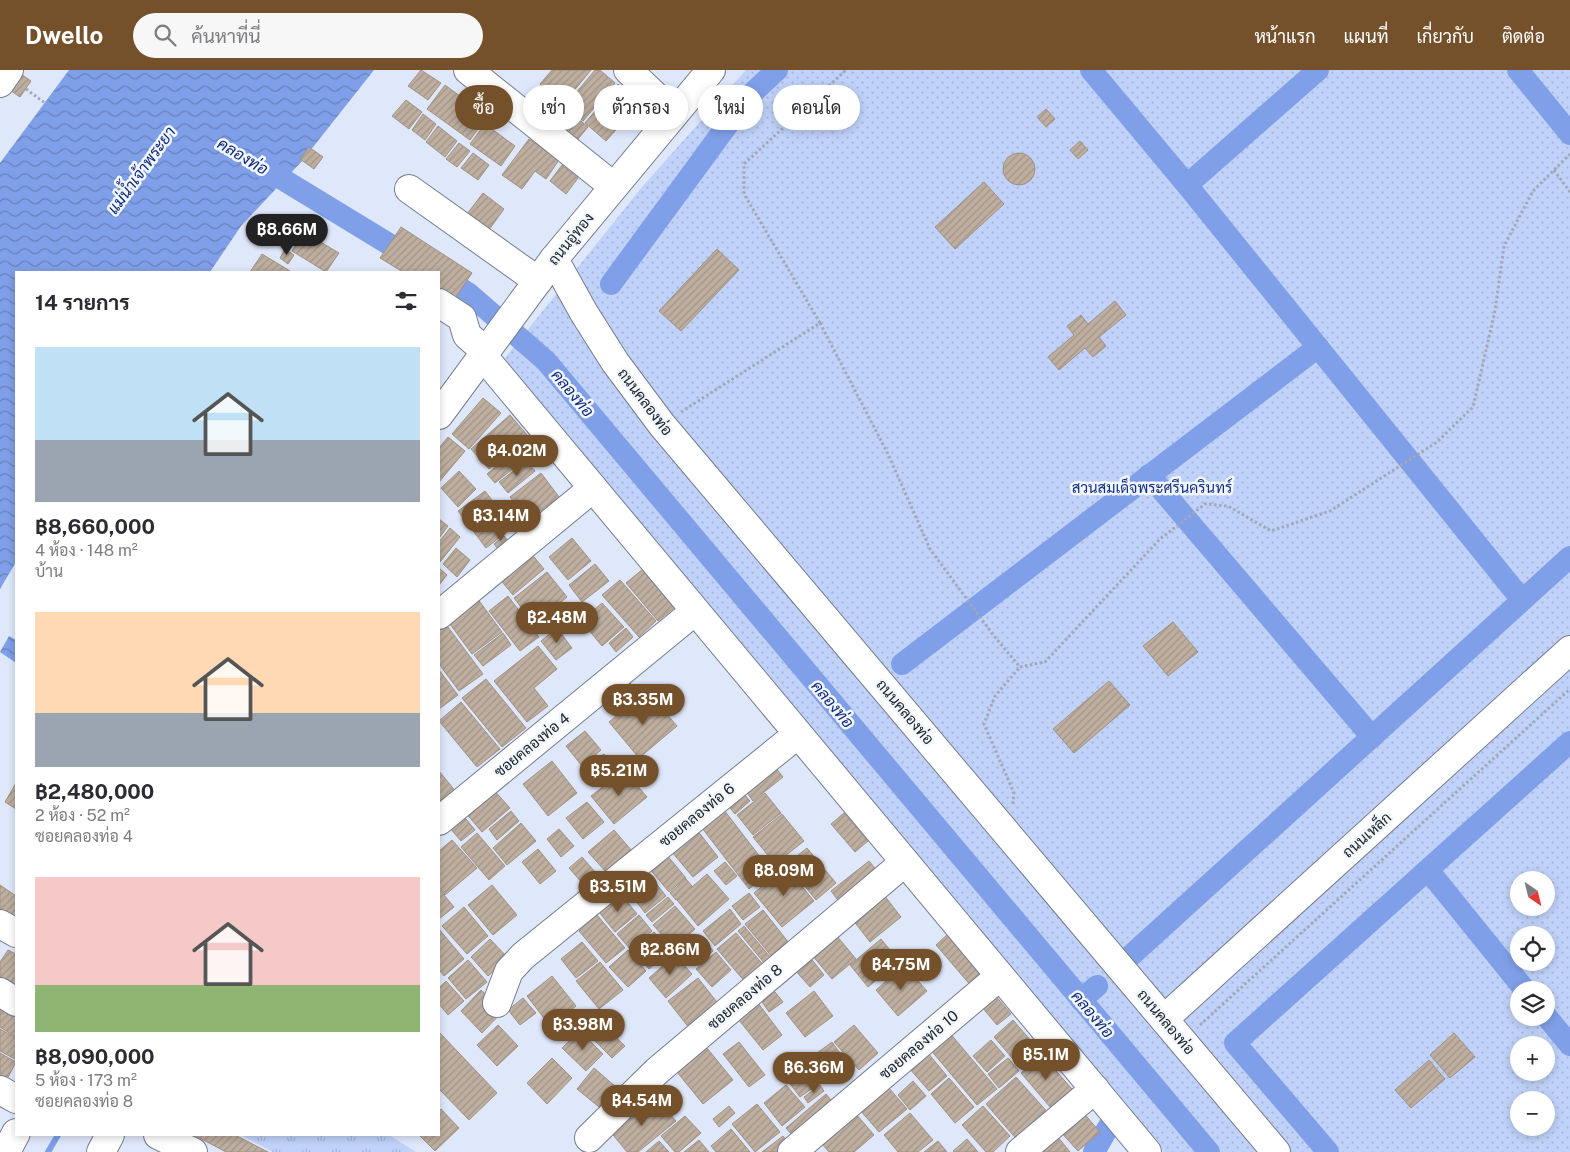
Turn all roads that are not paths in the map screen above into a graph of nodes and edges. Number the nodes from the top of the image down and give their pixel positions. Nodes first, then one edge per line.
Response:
1 (9, 70) edge
2 (468, 70) edge
3 (628, 70) edge
4 (711, 70) edge
5 (0, 83) edge
6 (644, 85) edge
7 (688, 97) edge
8 (660, 130) edge
9 (613, 186) junction
10 (409, 189) dead end
11 (554, 259) junction
12 (532, 289) junction
13 (440, 303) edge
14 (486, 351) junction
15 (440, 414) edge
16 (593, 488) junction
17 (695, 611) junction
18 (440, 615) edge
19 (1570, 650) edge
20 (798, 734) junction
21 (440, 820) edge
22 (905, 862) junction
23 (0, 924) edge
24 (15, 932) edge
25 (1000, 976) junction
26 (0, 992) edge
27 (15, 1001) edge
28 (497, 1003) dead end
29 (1164, 1019) junction
30 (1095, 1089) junction
31 (0, 1090) edge
32 (15, 1098) edge
33 (15, 1135) edge
34 (109, 1136) edge
35 (160, 1136) edge
36 (589, 1138) dead end
37 (6, 1152) edge
38 (101, 1152) edge
39 (193, 1152) edge
40 (792, 1152) edge
41 (1020, 1152) edge
42 (1147, 1152) edge
43 (1276, 1152) edge

1 - 5 street
2 - 9 street
3 - 6 street
4 - 7 street, ถนนอู่ทอง
8 - 9 street, ถนนอู่ทอง
9 - 11 street, ถนนอู่ทอง
10 - 12 street
11 - 12 street, ถนนอู่ทอง
11 - 29 street, ถนนคลองท่อ
12 - 14 street, ถนนอู่ทอง
13 - 14 street
14 - 15 street, ถนนอู่ทอง
14 - 16 street
16 - 17 street
16 - 18 street
17 - 20 street
17 - 21 street, ซอยคลองท่อ 4
19 - 29 street, ถนนเหล็ก
20 - 22 street
20 - 28 street, ซอยคลองท่อ 6
22 - 25 street
22 - 36 street, ซอยคลองท่อ 8
23 - 24 street
25 - 30 street
25 - 40 street, ซอยคลองท่อ 10
26 - 27 street
29 - 43 street, ถนนคลองท่อ
30 - 41 street
30 - 42 street
31 - 32 street
33 - 37 street
34 - 38 street
35 - 39 street

